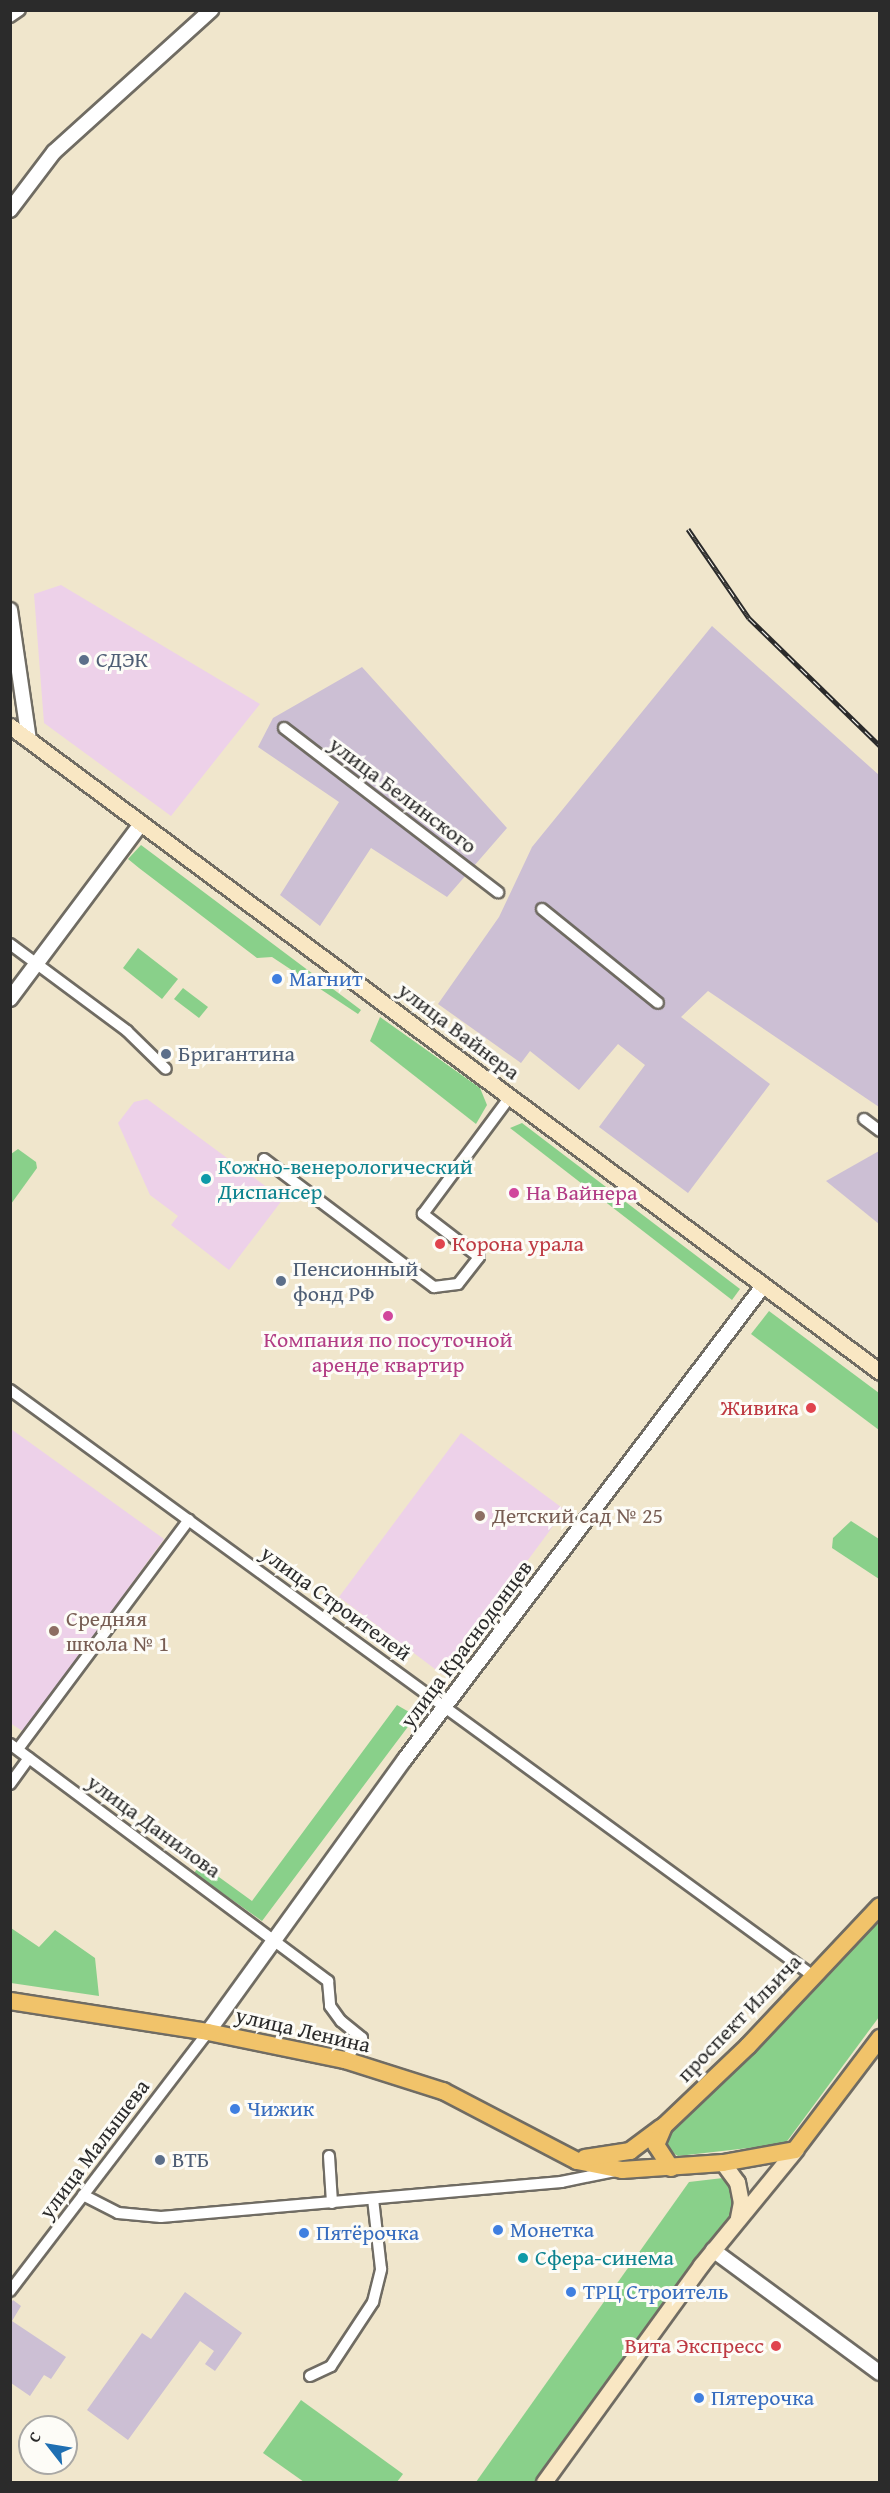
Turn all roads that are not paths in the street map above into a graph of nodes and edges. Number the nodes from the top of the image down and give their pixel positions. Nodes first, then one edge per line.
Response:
1 (20, 10) edge
2 (211, 10) edge
3 (10, 17) edge
4 (10, 210) edge
5 (10, 610) edge
6 (12, 647) edge
7 (10, 726) edge
8 (284, 728) dead end
9 (29, 741) junction
10 (141, 824) junction
11 (498, 892) dead end
12 (542, 909) dead end
13 (10, 944) edge
14 (37, 964) junction
15 (10, 999) edge
16 (658, 1004) dead end
17 (166, 1069) dead end
18 (510, 1097) junction
19 (864, 1119) dead end
20 (879, 1131) edge
21 (264, 1159) dead end
22 (763, 1286) junction
23 (879, 1372) edge
24 (10, 1390) edge
25 (189, 1520) junction
26 (445, 1706) junction
27 (14, 1747) edge
28 (29, 1758) junction
29 (10, 1784) edge
30 (879, 1906) edge
31 (275, 1939) junction
32 (812, 1975) junction
33 (10, 2001) edge
34 (208, 2032) junction
35 (879, 2038) edge
36 (345, 2060) junction
37 (664, 2126) junction
38 (795, 2150) junction
39 (329, 2156) dead end
40 (569, 2158) junction
41 (723, 2163) junction
42 (671, 2168) junction
43 (622, 2170) junction
44 (83, 2195) junction
45 (373, 2199) junction
46 (332, 2203) junction
47 (738, 2218) junction
48 (713, 2250) junction
49 (11, 2290) edge
50 (879, 2373) edge
51 (310, 2376) dead end
52 (544, 2482) edge

1 - 3 street
2 - 4 street
5 - 6 street
6 - 9 street
7 - 9 main road, улица Вайнера
8 - 11 street, улица Белинского
9 - 10 main road, улица Вайнера
10 - 14 street
10 - 18 main road, улица Вайнера
12 - 16 street
13 - 14 street
14 - 15 street
14 - 17 street
18 - 21 street
18 - 22 main road, улица Вайнера
19 - 20 street
22 - 23 main road, улица Вайнера
22 - 26 street, улица Краснодонцев
24 - 25 street, улица Строителей
25 - 26 street, улица Строителей
25 - 27 street
26 - 31 street, улица Краснодонцев
26 - 32 street, улица Строителей
27 - 28 street, улица Данилова
28 - 29 street
28 - 31 street, улица Данилова
30 - 32 main road, проспект Ильича
31 - 34 street, улица Краснодонцев
31 - 36 street, улица Данилова
32 - 37 main road, проспект Ильича
33 - 34 main road, улица Ленина
34 - 36 main road, улица Ленина
34 - 44 street, улица Малышева
35 - 38 main road
36 - 40 main road, улица Ленина
37 - 40 main road, улица Ленина
37 - 42 main road
38 - 41 main road, улица Ленина
38 - 47 main road
39 - 46 street
40 - 43 main road, улица Ленина
41 - 42 main road, улица Ленина
41 - 47 main road
42 - 43 main road, улица Ленина
43 - 45 street, улица Ленина
44 - 46 street, улица Ленина
44 - 49 street, улица Малышева
45 - 46 street, улица Ленина
45 - 51 street
47 - 48 main road
48 - 50 street
48 - 52 main road

